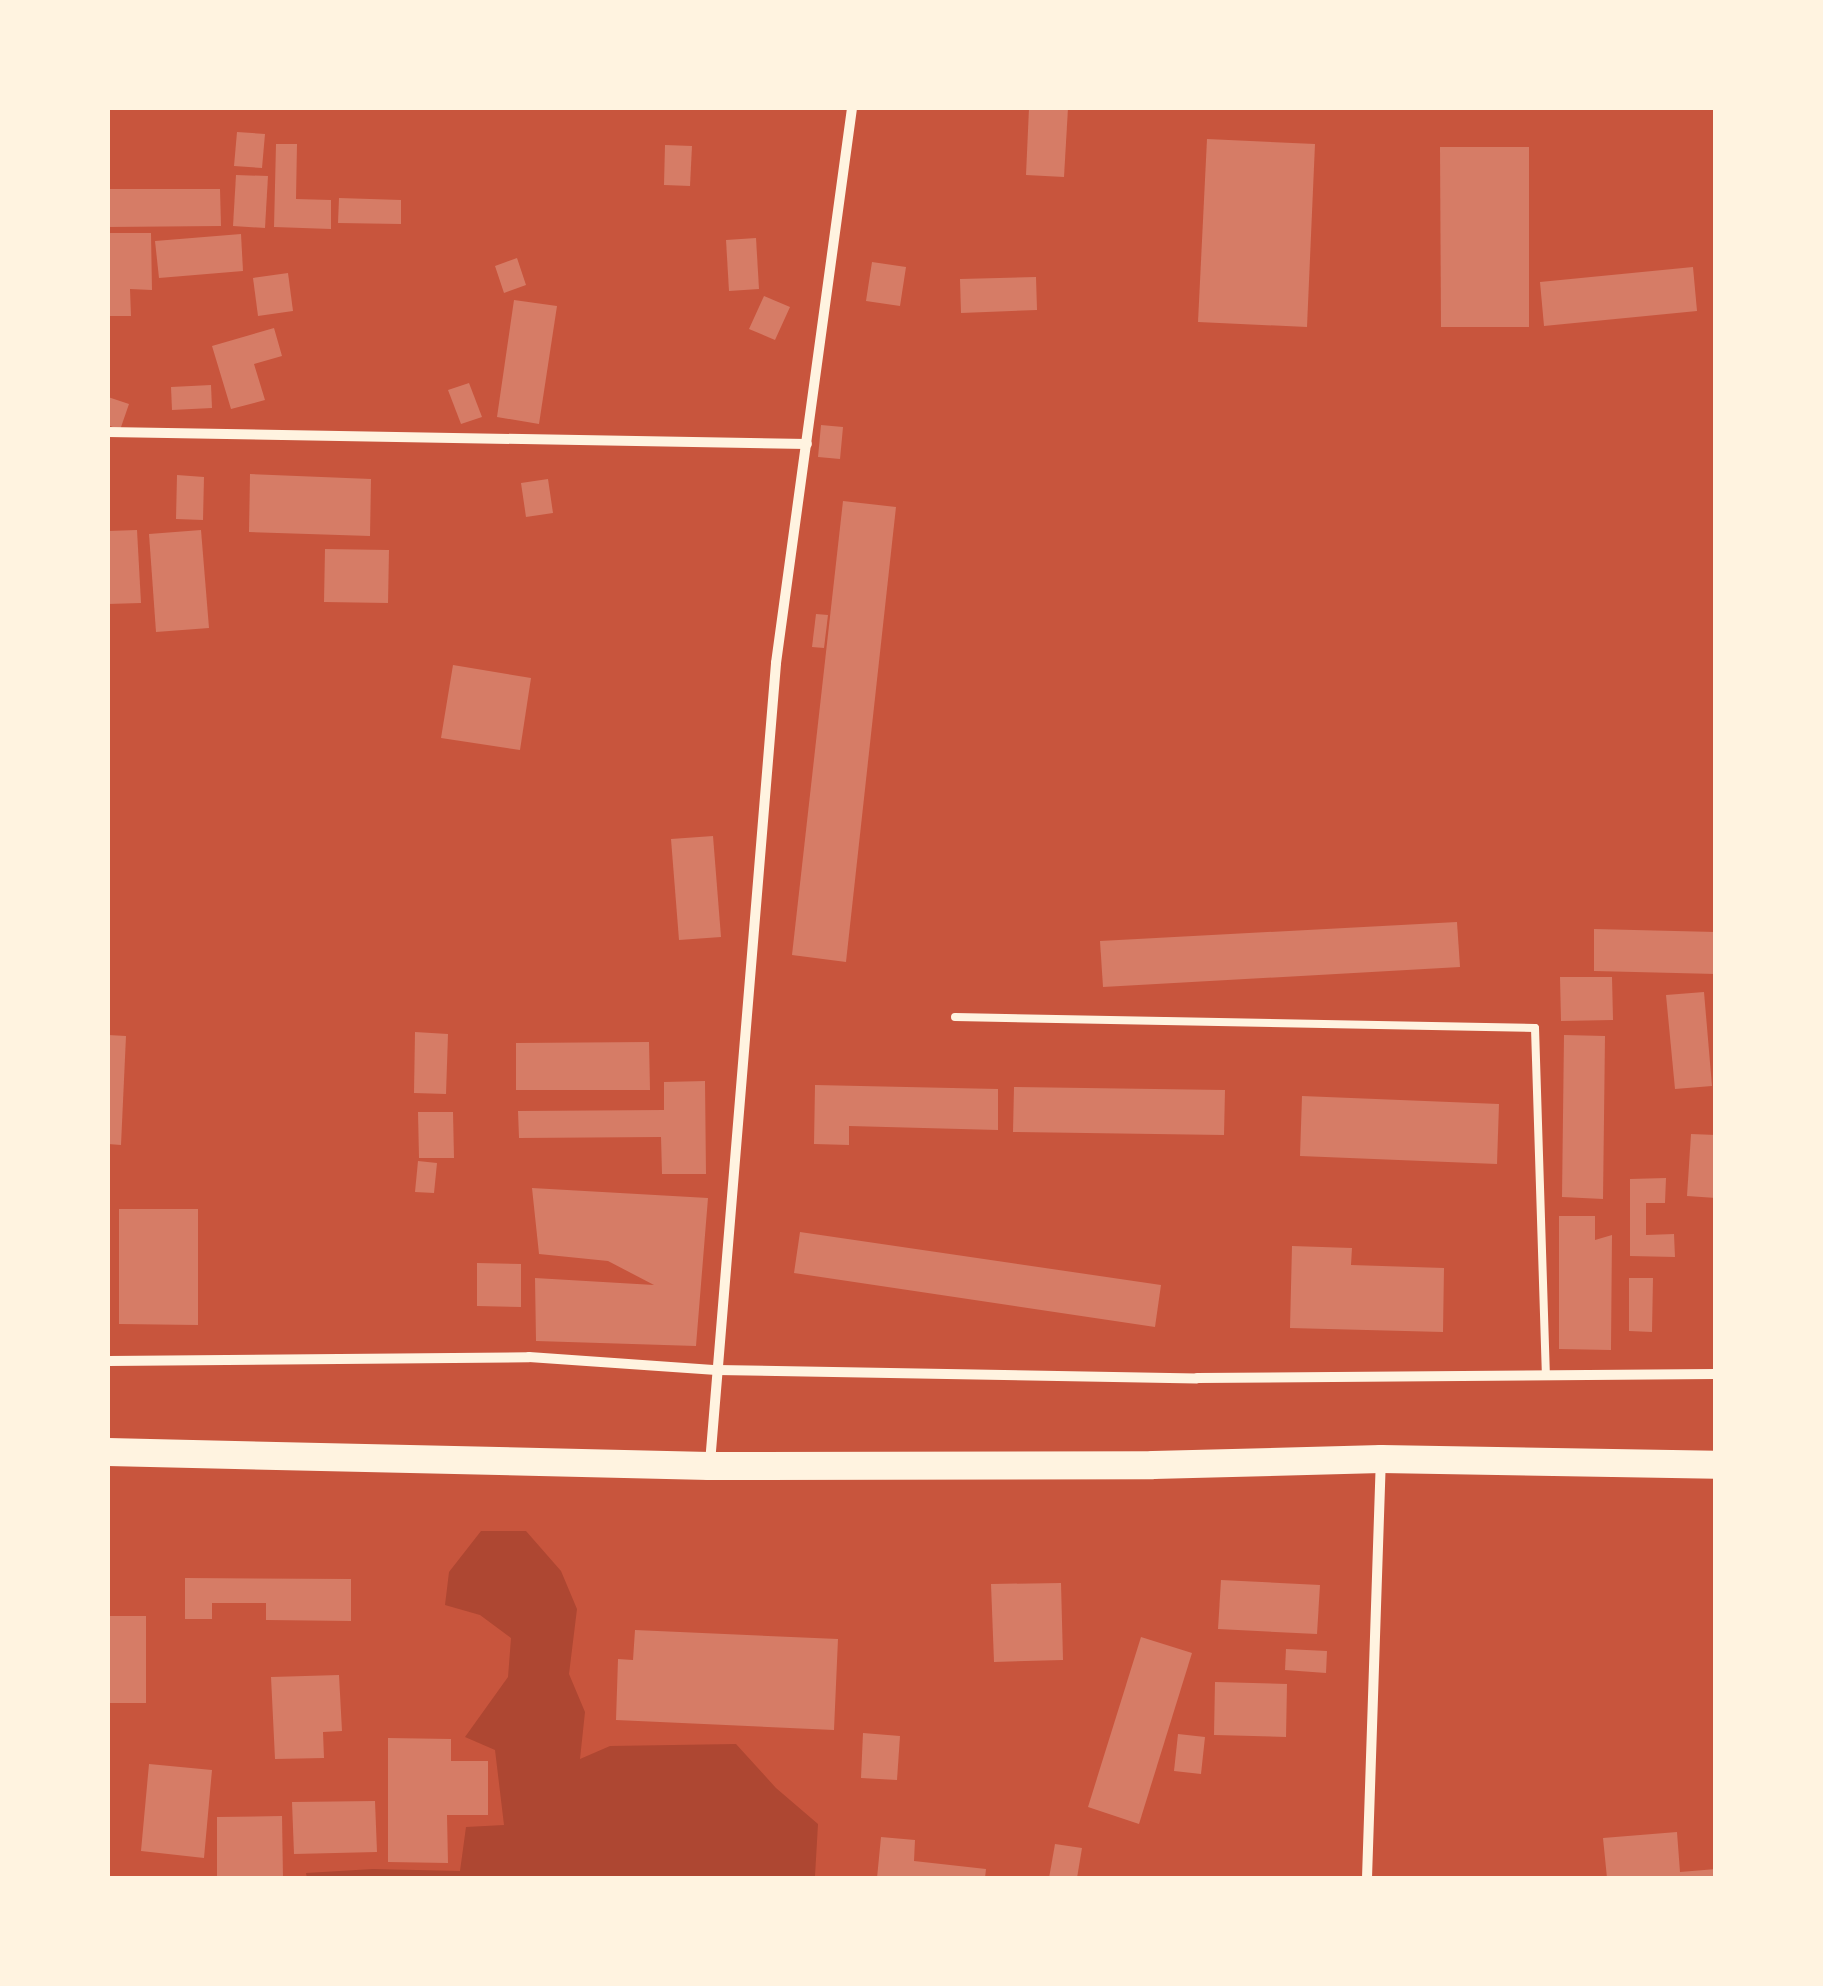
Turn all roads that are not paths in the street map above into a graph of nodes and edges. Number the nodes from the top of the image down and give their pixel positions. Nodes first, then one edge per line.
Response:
1 (852, 108) edge
2 (108, 432) edge
3 (807, 444) junction
4 (954, 1017) dead end
5 (108, 1361) edge
6 (718, 1370) junction
7 (1716, 1374) edge
8 (1546, 1375) junction
9 (108, 1452) edge
10 (1381, 1459) junction
11 (1716, 1465) edge
12 (710, 1466) junction
13 (1367, 1878) edge

1 - 3 street
2 - 3 street
3 - 6 street
4 - 8 lane
5 - 6 street
6 - 8 street
6 - 12 street
7 - 8 street
9 - 12 highway
10 - 11 highway
10 - 12 highway
10 - 13 street

